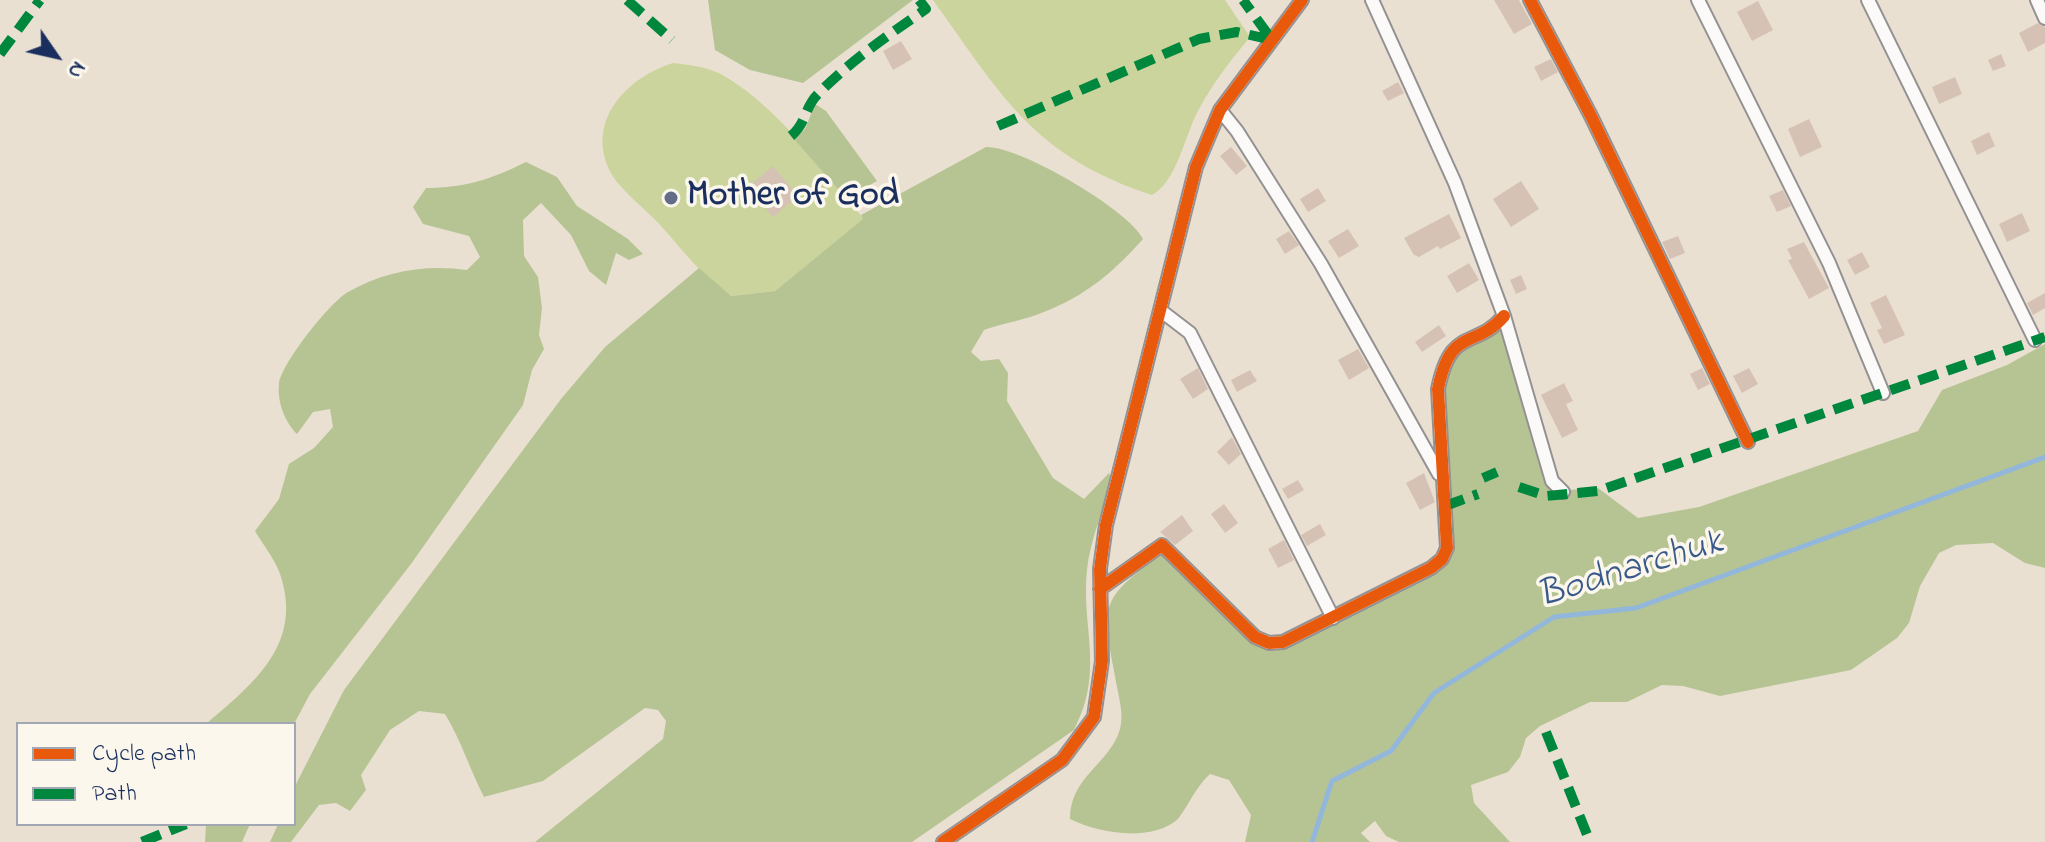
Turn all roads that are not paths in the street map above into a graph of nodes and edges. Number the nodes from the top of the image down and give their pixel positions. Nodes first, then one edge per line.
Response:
1 (1302, 0) edge
2 (1372, 0) edge
3 (1530, 0) edge
4 (1698, 0) edge
5 (1868, 0) edge
6 (2037, 0) edge
7 (2045, 18) edge
8 (1220, 110) junction
9 (1160, 310) junction
10 (1504, 316) junction
11 (2035, 340) dead end
12 (1883, 393) dead end
13 (1748, 442) dead end
14 (1441, 476) junction
15 (1563, 492) dead end
16 (1100, 589) junction
17 (1333, 618) junction
18 (943, 842) edge

1 - 8 street
2 - 10 street
3 - 13 street
4 - 12 street
5 - 11 street
6 - 7 street
8 - 9 street
8 - 14 street
9 - 16 street
9 - 17 street
10 - 14 street
10 - 15 street
14 - 17 street
16 - 17 street
16 - 18 street

